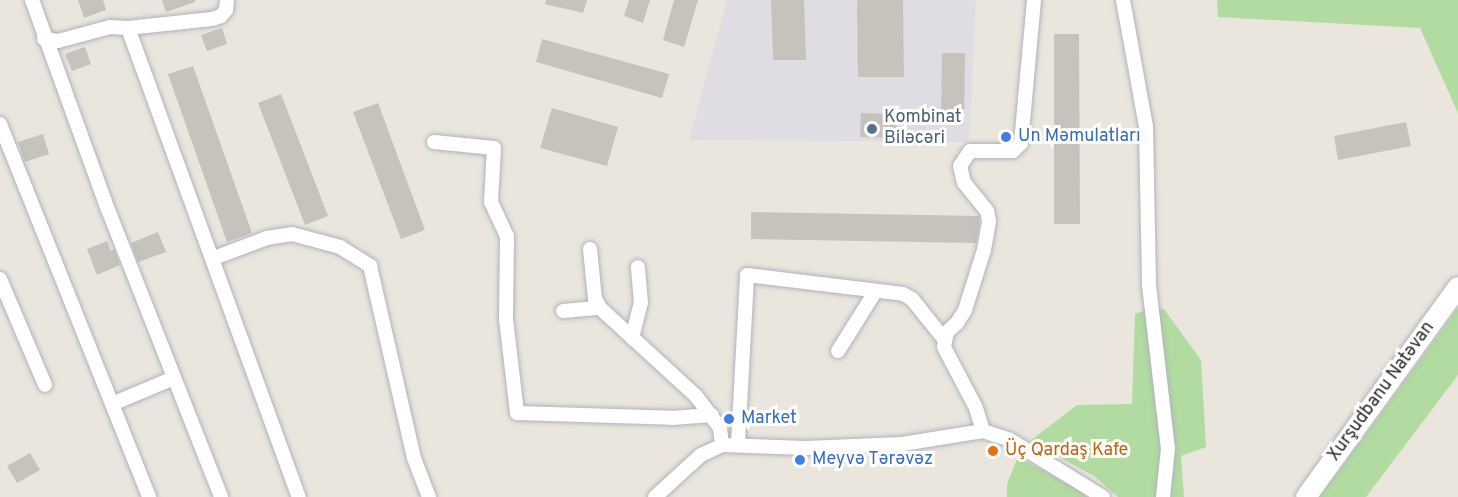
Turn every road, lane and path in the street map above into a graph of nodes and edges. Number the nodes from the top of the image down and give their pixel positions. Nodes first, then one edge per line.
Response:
1 (32, 0) edge
2 (226, 0) edge
3 (1034, 0) edge
4 (1124, 0) edge
5 (128, 28) junction
6 (44, 39) junction
7 (0, 124) edge
8 (434, 142) dead end
9 (590, 249) dead end
10 (214, 258) junction
11 (638, 267) dead end
12 (0, 279) edge
13 (1458, 287) edge
14 (875, 292) junction
15 (600, 308) junction
16 (563, 311) dead end
17 (632, 338) junction
18 (944, 339) junction
19 (838, 351) dead end
20 (174, 378) junction
21 (45, 385) dead end
22 (112, 404) junction
23 (712, 415) junction
24 (983, 431) junction
25 (738, 444) junction
26 (722, 445) junction
27 (150, 497) edge
28 (221, 497) edge
29 (299, 497) edge
30 (429, 497) edge
31 (655, 497) edge
32 (1104, 497) edge
33 (1163, 497) edge
34 (1306, 497) edge

1 - 6 street
2 - 5 street
3 - 18 street
4 - 33 street
5 - 6 street
5 - 10 street
6 - 20 street
7 - 22 street
8 - 23 street
9 - 15 street
10 - 29 street
10 - 30 street
11 - 17 street
12 - 21 street
13 - 34 main road, Xurşudbanu Natəvan
14 - 18 street
14 - 19 street
14 - 25 street
15 - 16 street
15 - 17 street
17 - 23 street
18 - 24 street
20 - 22 street
20 - 28 street
22 - 27 street
23 - 26 street
24 - 25 street
24 - 32 street
25 - 26 street
26 - 31 street

